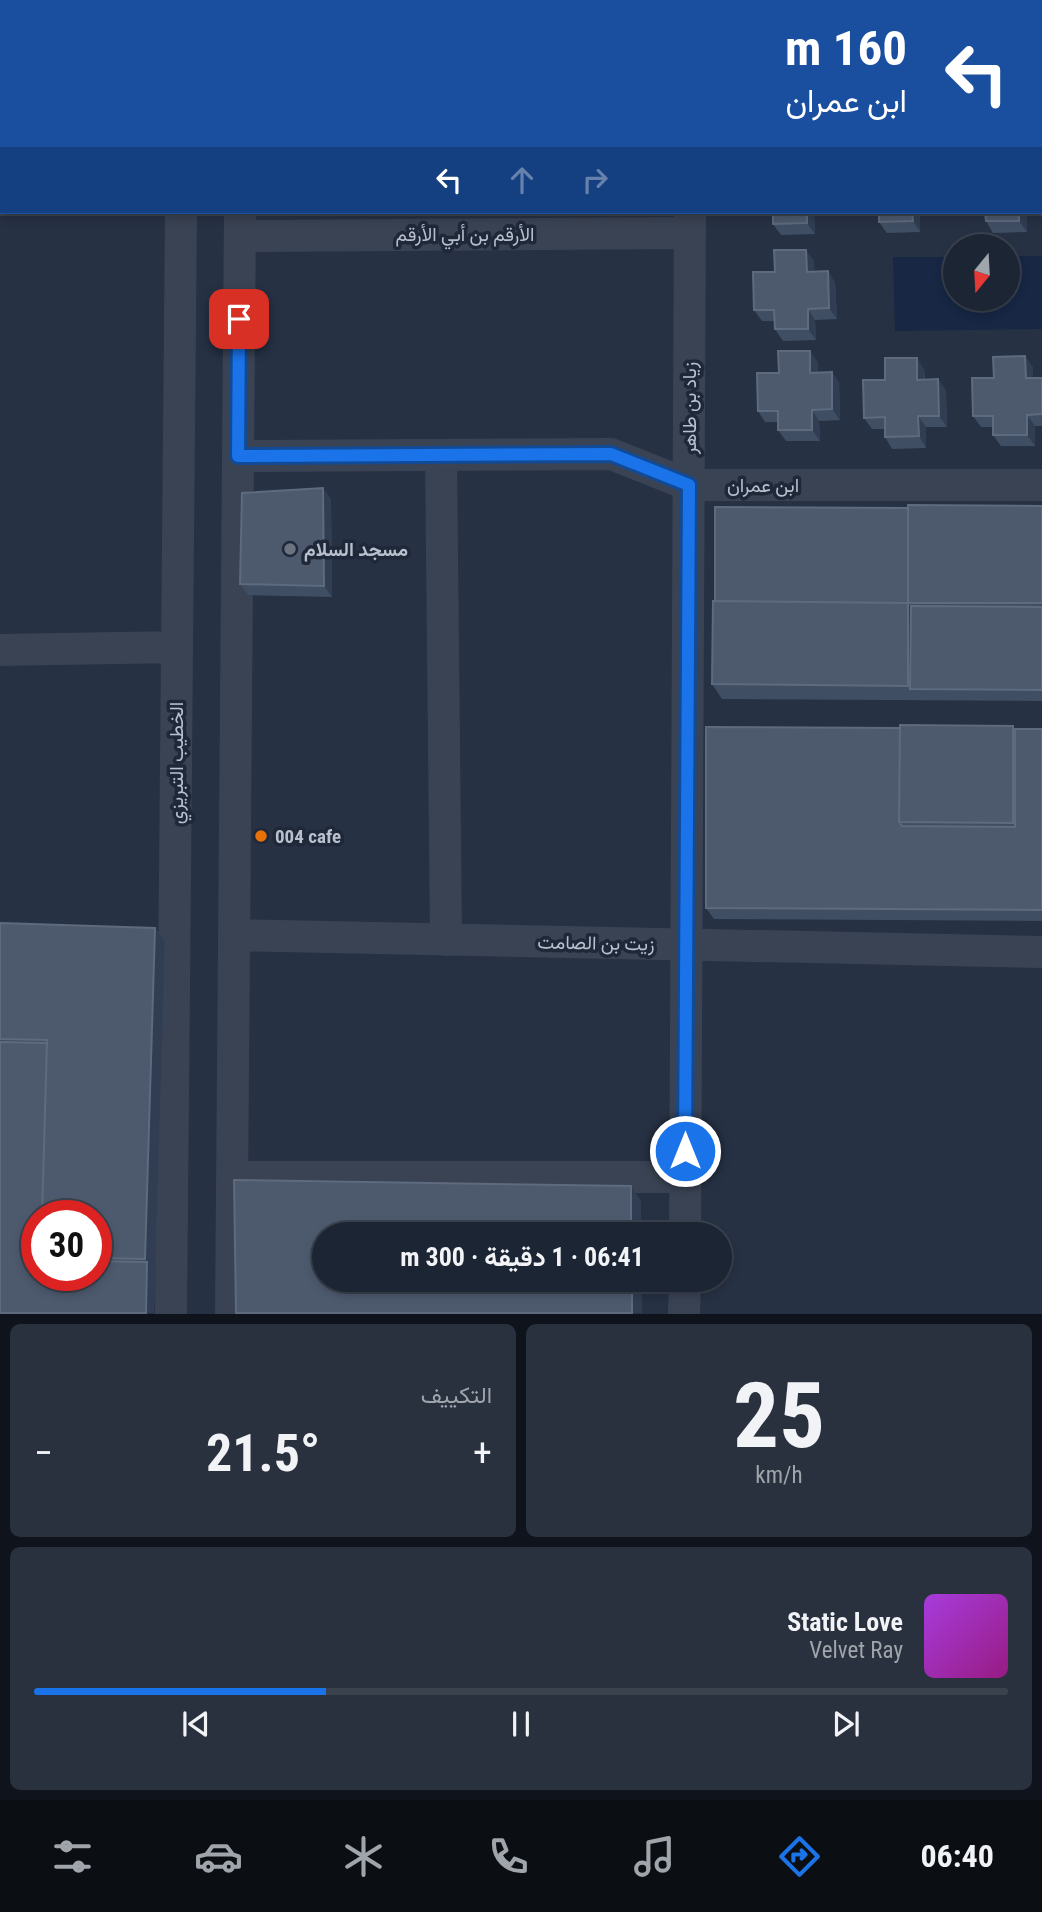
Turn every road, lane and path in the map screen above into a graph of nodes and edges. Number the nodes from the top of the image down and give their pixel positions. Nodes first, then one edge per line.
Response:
1 (181, 214) edge
2 (690, 222) edge
3 (453, 223) edge
4 (240, 224) edge
5 (441, 455) junction
6 (238, 456) junction
7 (689, 485) junction
8 (1042, 485) edge
9 (177, 647) junction
10 (0, 650) edge
11 (234, 935) junction
12 (446, 940) junction
13 (686, 945) junction
14 (1042, 952) edge
15 (232, 1177) junction
16 (685, 1177) junction
17 (685, 1222) edge
18 (685, 1292) edge
19 (172, 1314) edge
20 (231, 1314) edge
21 (684, 1314) edge

1 - 9 street, الخطيب التبريزي
2 - 3 street, الأرقم بن أبي الأرقم
2 - 7 street, زياد بن طاهر
3 - 4 street, الأرقم بن أبي الأرقم
4 - 6 street
5 - 6 street, ابن عمران
5 - 7 street, ابن عمران
5 - 12 street
6 - 11 street
7 - 8 street, ابن عمران
7 - 13 street, زياد بن طاهر
9 - 10 street
9 - 19 street, الخطيب التبريزي
11 - 12 street, زيت بن الصامت
11 - 15 street
12 - 13 street, زيت بن الصامت
13 - 14 street, زيت بن الصامت
13 - 16 street, زياد بن طاهر
15 - 16 street
15 - 20 street
16 - 17 street, زياد بن طاهر
18 - 21 street

